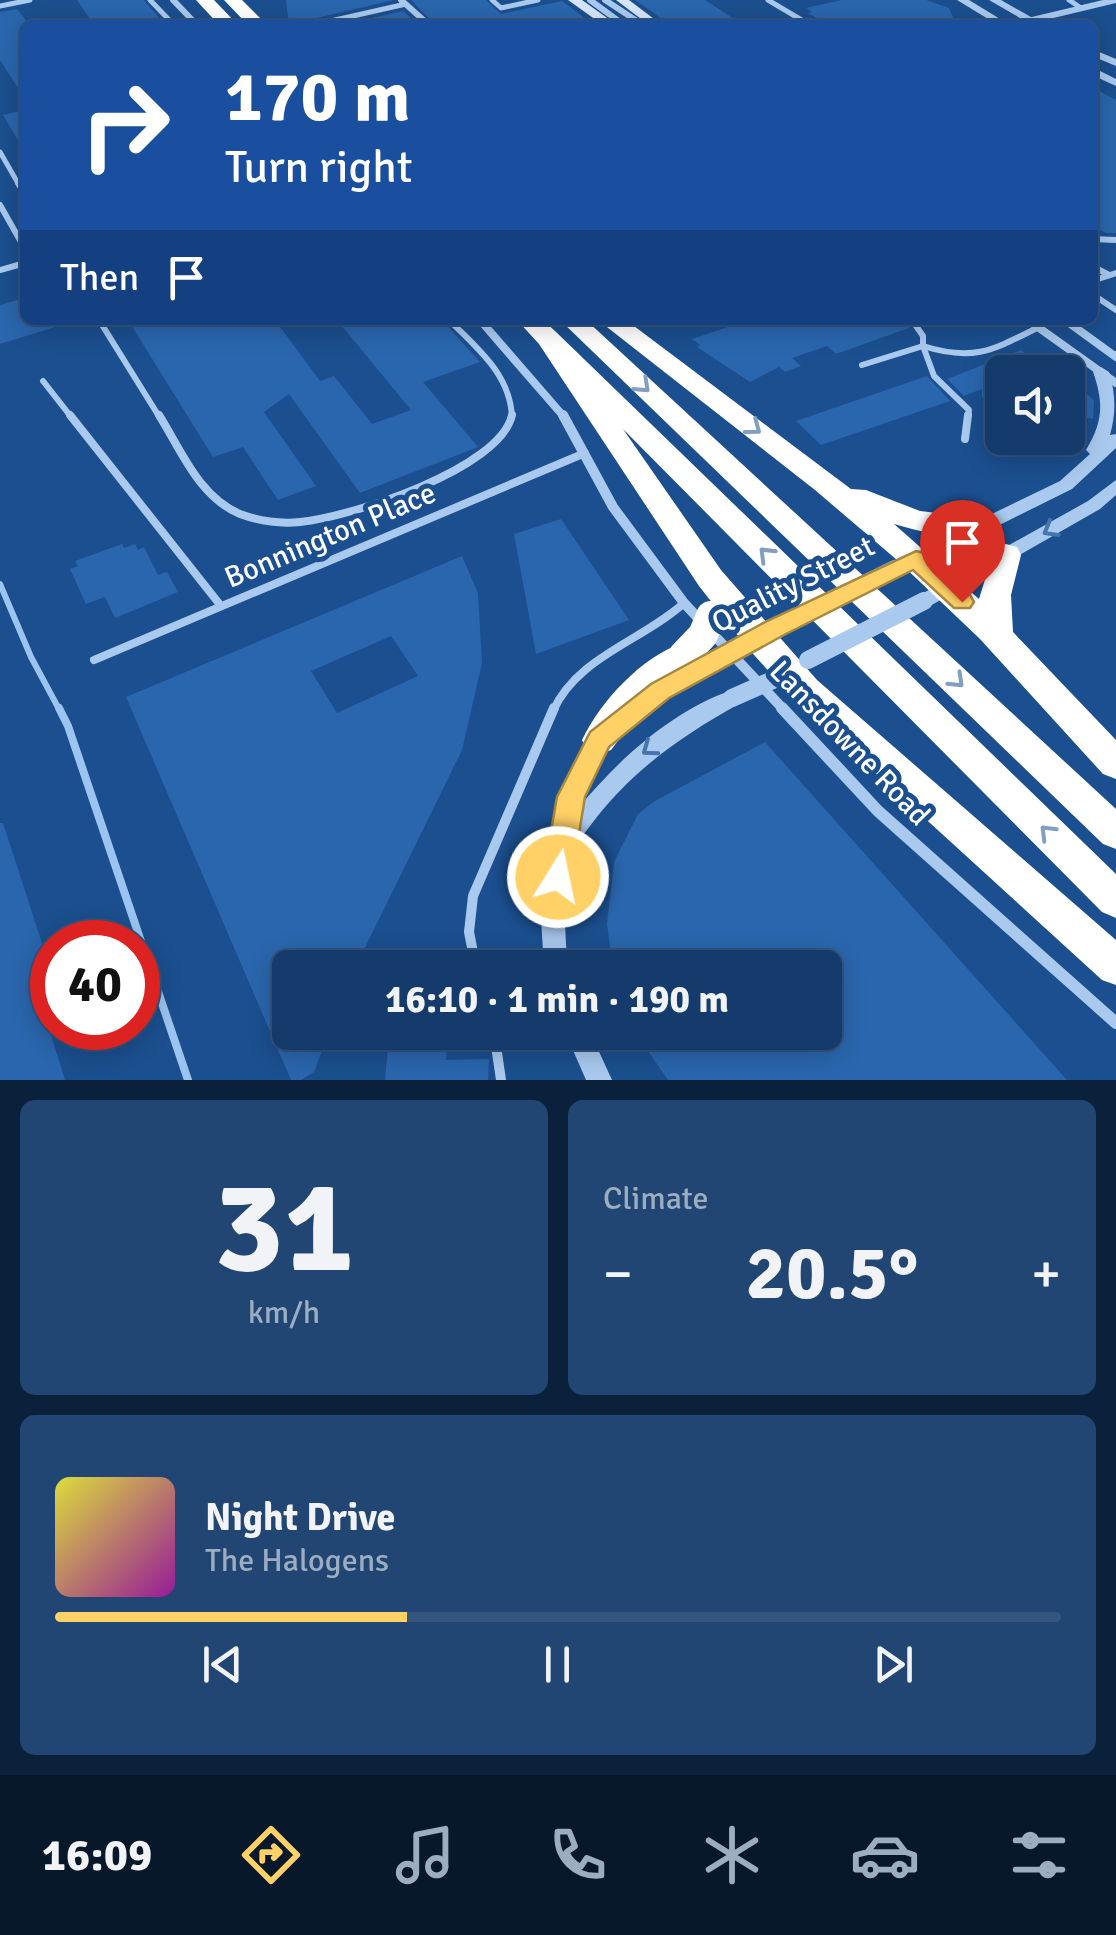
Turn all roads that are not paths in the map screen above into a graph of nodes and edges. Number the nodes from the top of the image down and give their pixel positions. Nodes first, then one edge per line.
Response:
1 (30, 0) edge
2 (150, 0) edge
3 (172, 0) edge
4 (204, 0) edge
5 (232, 0) edge
6 (492, 0) edge
7 (538, 0) edge
8 (574, 0) edge
9 (590, 0) edge
10 (605, 0) edge
11 (622, 0) edge
12 (768, 0) edge
13 (962, 0) edge
14 (994, 0) edge
15 (1069, 0) edge
16 (1116, 0) edge
17 (403, 2) edge
18 (0, 6) edge
19 (1081, 8) junction
20 (800, 19) joint
21 (169, 20) edge
22 (192, 20) edge
23 (224, 20) edge
24 (253, 20) edge
25 (333, 20) edge
26 (423, 20) edge
27 (604, 20) edge
28 (617, 20) edge
29 (635, 20) edge
30 (649, 20) edge
31 (796, 20) edge
32 (999, 20) edge
33 (1031, 20) edge
34 (1042, 20) edge
35 (0, 152) edge
36 (20, 186) edge
37 (0, 205) edge
38 (20, 240) edge
39 (1116, 296) edge
40 (1098, 298) edge
41 (1104, 302) junction
42 (1116, 310) edge
43 (102, 325) edge
44 (454, 325) edge
45 (485, 325) edge
46 (617, 325) edge
47 (915, 325) edge
48 (1035, 325) edge
49 (1072, 325) edge
50 (549, 326) edge
51 (1039, 328) junction
52 (924, 346) junction
53 (1115, 356) edge
54 (862, 365) dead end
55 (1101, 372) junction
56 (43, 381) dead end
57 (1116, 383) edge
58 (965, 439) dead end
59 (1116, 439) edge
60 (584, 453) junction
61 (1078, 476) junction
62 (826, 483) junction
63 (1116, 486) edge
64 (987, 526) junction
65 (1006, 555) junction
66 (905, 564) junction
67 (710, 578) junction
68 (936, 595) junction
69 (220, 606) junction
70 (698, 609) junction
71 (996, 635) junction
72 (759, 637) junction
73 (94, 660) dead end
74 (693, 660) junction
75 (790, 670) junction
76 (599, 740) joint
77 (1116, 764) edge
78 (1116, 833) edge
79 (565, 844) junction
80 (1116, 900) edge
81 (472, 950) edge
82 (555, 950) edge
83 (1116, 966) edge
84 (1116, 1023) edge
85 (497, 1050) edge
86 (585, 1050) edge
87 (501, 1080) edge
88 (599, 1080) edge

1 - 18 lane
2 - 21 lane
3 - 22 street
4 - 23 highway
5 - 24 highway
6 - 7 lane
8 - 27 main road
9 - 28 street
10 - 29 street
11 - 30 main road
12 - 20 lane
13 - 32 street
14 - 33 street
15 - 19 lane
16 - 19 street
17 - 25 lane
17 - 26 street
19 - 34 street
20 - 31 lane
35 - 36 lane
37 - 38 lane
39 - 41 lane
40 - 41 lane
41 - 42 lane
43 - 44 lane
45 - 60 street, Lansdowne Road
46 -> 62 highway
47 - 52 lane
48 - 51 street
49 - 53 street
50 - 67 highway
50 -> 78 highway
80 -> 50 highway
51 - 52 lane
51 - 55 street
52 - 54 lane
52 - 58 lane
55 - 57 street
55 - 61 street
56 - 69 lane
59 - 61 street, Quality Street
60 - 69 lane, Bonnington Place
60 - 70 street, Lansdowne Road
61 - 64 street, Quality Street
62 - 64 highway
62 - 66 highway
63 -> 65 street
64 - 66 street, Quality Street
65 - 68 street
65 - 71 highway
66 - 68 highway
66 - 72 street, Quality Street, bridge
67 - 70 highway
67 - 72 highway
68 - 71 highway
68 - 75 street, bridge
69 - 73 lane, Bonnington Place
70 - 74 highway, bridge
70 - 81 lane
70 - 84 street, Lansdowne Road
71 - 77 highway
72 - 74 street, Quality Street, bridge
72 - 75 highway
74 - 76 highway
75 -> 79 street, bridge
75 - 83 highway
76 - 79 street
79 - 82 street
85 - 87 lane
86 - 88 street

